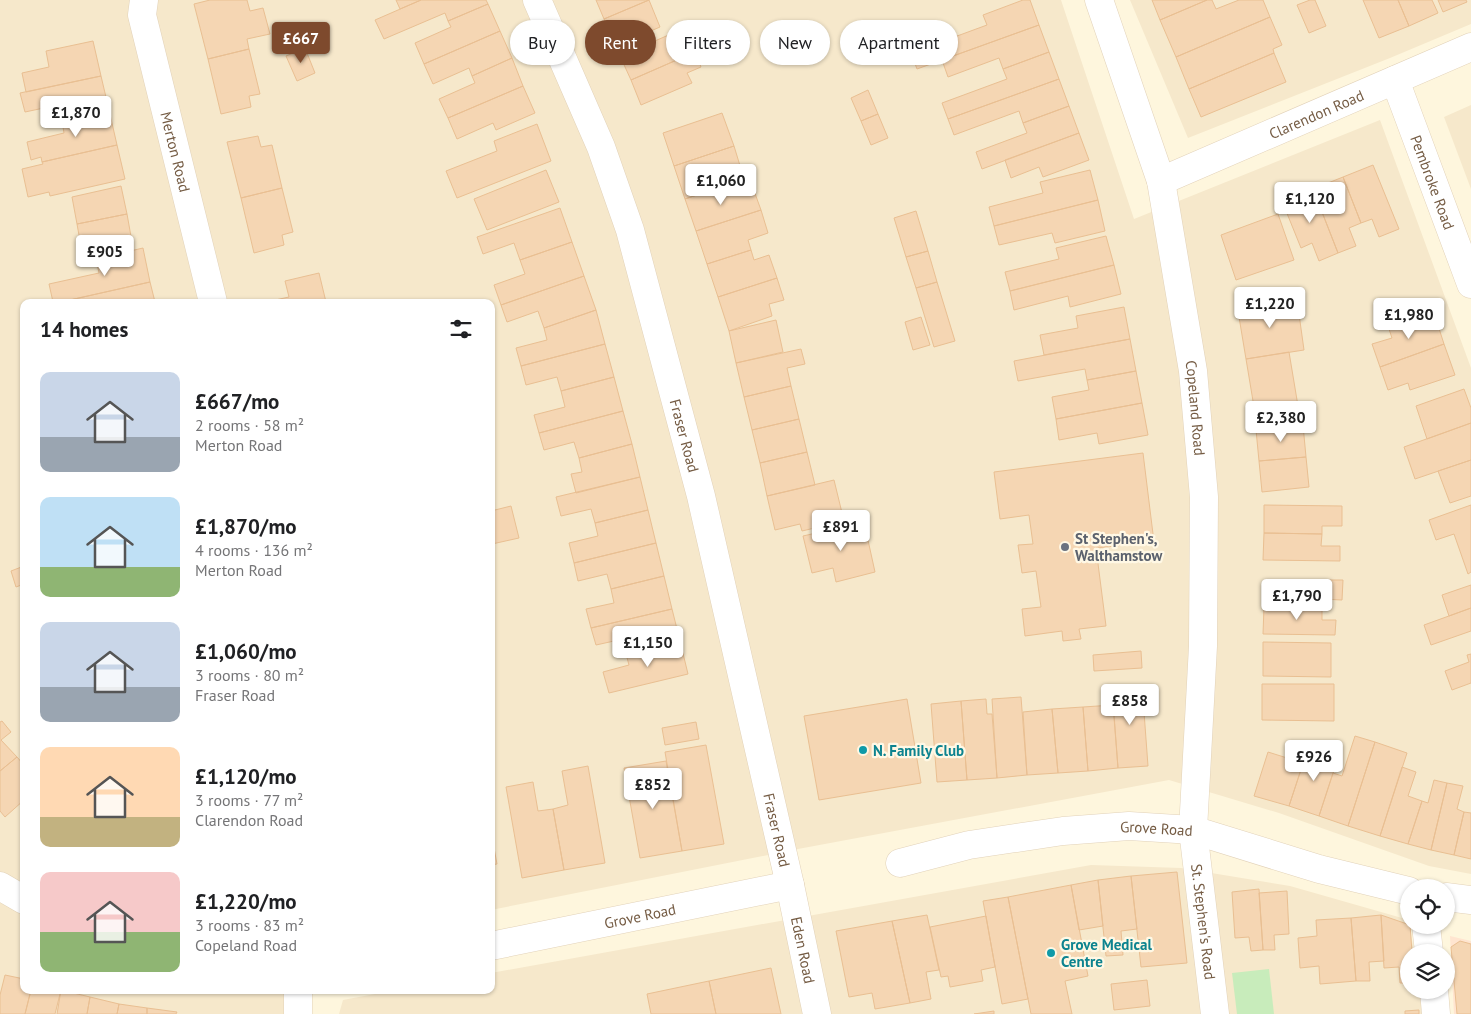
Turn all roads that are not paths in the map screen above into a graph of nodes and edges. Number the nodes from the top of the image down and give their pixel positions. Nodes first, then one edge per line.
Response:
1 (144, 0) edge
2 (537, 0) edge
3 (1099, 0) edge
4 (1471, 48) edge
5 (1395, 80) junction
6 (1162, 181) junction
7 (1471, 284) edge
8 (212, 299) edge
9 (1194, 830) junction
10 (900, 864) dead end
11 (790, 885) junction
12 (0, 886) edge
13 (1400, 889) edge
14 (20, 898) edge
15 (1455, 898) edge
16 (1471, 900) edge
17 (495, 945) edge
18 (298, 994) edge
19 (1435, 999) edge
20 (298, 1014) edge
21 (817, 1014) edge
22 (1215, 1014) edge
23 (1436, 1014) edge

1 - 8 street, Merton Road
2 - 11 street, Fraser Road
3 - 6 street, Copeland Road
4 - 5 street, Clarendon Road
5 - 6 street, Clarendon Road
5 - 7 street, Pembroke Road
6 - 9 street, Copeland Road
9 - 10 street, Grove Road
9 - 13 street, Grove Road
9 - 22 street, St. Stephen's Road
11 - 17 street, Grove Road
11 - 21 street, Eden Road
12 - 14 street
15 - 16 street
18 - 20 street
19 - 23 street

